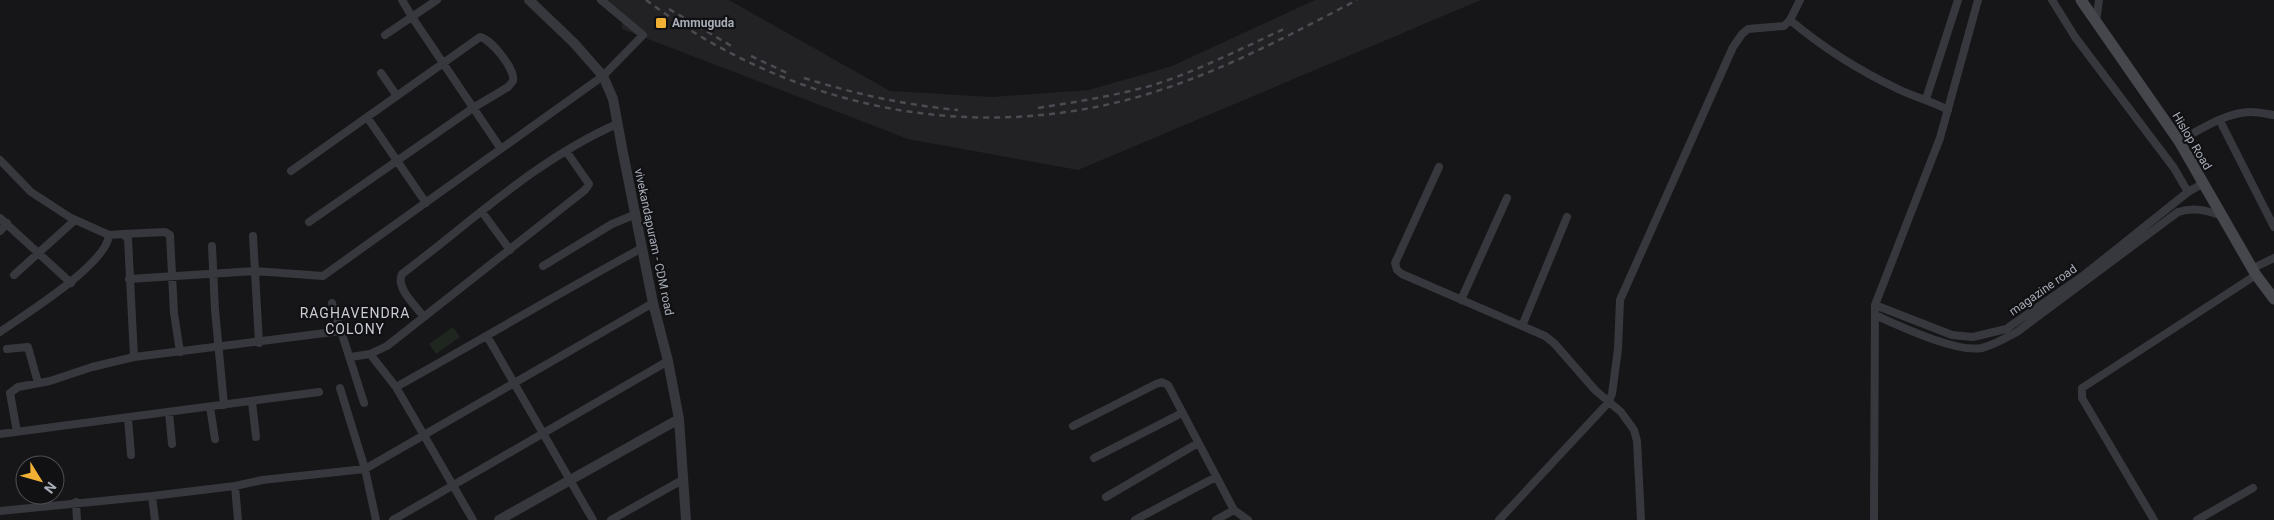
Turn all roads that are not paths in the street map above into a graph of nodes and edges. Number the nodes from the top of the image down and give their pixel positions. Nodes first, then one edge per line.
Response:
1 (402, 0) edge
2 (437, 0) edge
3 (529, 0) edge
4 (601, 0) edge
5 (1800, 0) edge
6 (1958, 0) edge
7 (1978, 0) edge
8 (2052, 0) edge
9 (2081, 0) edge
10 (2099, 0) edge
11 (412, 18) junction
12 (1790, 20) junction
13 (2096, 22) junction
14 (385, 35) dead end
15 (443, 63) junction
16 (381, 73) dead end
17 (603, 76) junction
18 (397, 96) junction
19 (1926, 99) junction
20 (473, 108) junction
21 (1948, 110) junction
22 (2274, 115) edge
23 (367, 118) junction
24 (2220, 121) junction
25 (617, 124) junction
26 (2179, 141) junction
27 (501, 149) junction
28 (566, 151) junction
29 (0, 160) edge
30 (398, 161) junction
31 (1439, 167) dead end
32 (291, 171) dead end
33 (2202, 184) junction
34 (2188, 192) junction
35 (1507, 198) dead end
36 (426, 203) junction
37 (482, 212) junction
38 (636, 214) junction
39 (2222, 216) junction
40 (1567, 217) dead end
41 (0, 218) edge
42 (74, 220) junction
43 (309, 222) dead end
44 (7, 224) junction
45 (2274, 227) edge
46 (0, 231) edge
47 (109, 234) junction
48 (123, 234) junction
49 (254, 236) dead end
50 (212, 246) dead end
51 (642, 248) junction
52 (510, 250) junction
53 (39, 253) junction
54 (2274, 258) edge
55 (543, 266) dead end
56 (2098, 268) junction
57 (255, 271) junction
58 (2255, 272) junction
59 (214, 274) junction
60 (14, 275) dead end
61 (171, 275) junction
62 (129, 279) junction
63 (71, 282) junction
64 (2059, 297) junction
65 (2274, 299) edge
66 (1461, 300) junction
67 (332, 303) dead end
68 (654, 303) junction
69 (1876, 304) junction
70 (1875, 315) junction
71 (424, 317) junction
72 (1522, 326) junction
73 (341, 331) junction
74 (0, 332) edge
75 (487, 336) junction
76 (259, 342) junction
77 (219, 348) junction
78 (7, 350) dead end
79 (180, 352) junction
80 (370, 354) junction
81 (134, 357) junction
82 (350, 357) junction
83 (668, 361) junction
84 (38, 383) junction
85 (514, 384) junction
86 (396, 387) junction
87 (340, 388) dead end
88 (319, 392) dead end
89 (252, 402) junction
90 (364, 403) dead end
91 (1608, 403) junction
92 (224, 405) junction
93 (210, 407) junction
94 (169, 412) junction
95 (1182, 413) junction
96 (128, 418) junction
97 (679, 419) junction
98 (1073, 426) dead end
99 (17, 432) junction
100 (543, 433) junction
101 (0, 434) edge
102 (424, 436) junction
103 (256, 437) dead end
104 (215, 439) dead end
105 (1198, 443) junction
106 (172, 444) dead end
107 (132, 455) dead end
108 (1094, 458) dead end
109 (365, 469) junction
110 (1216, 477) junction
111 (684, 478) junction
112 (570, 479) junction
113 (452, 485) junction
114 (234, 486) junction
115 (2254, 488) dead end
116 (152, 496) junction
117 (1106, 497) dead end
118 (76, 502) junction
119 (0, 510) edge
120 (1234, 510) junction
121 (77, 520) edge
122 (155, 520) edge
123 (238, 520) edge
124 (376, 520) edge
125 (393, 520) edge
126 (473, 520) edge
127 (499, 520) edge
128 (593, 520) edge
129 (610, 520) edge
130 (686, 520) edge
131 (1135, 520) edge
132 (1216, 520) edge
133 (1248, 520) edge
134 (1498, 520) edge
135 (1641, 520) edge
136 (1874, 520) edge
137 (2154, 520) edge
138 (2197, 520) edge

1 - 11 street
2 - 11 street
3 - 17 street, vivekandapuram - CDM road
4 - 17 street
5 - 12 street
6 - 19 street
7 - 21 street
8 - 34 street
9 - 13 main road, Hislop Road
10 - 13 street
11 - 14 street
11 - 15 street
12 - 19 street
12 - 91 street
13 - 26 main road, Hislop Road
15 - 18 street
15 - 20 street
15 - 20 street
16 - 18 street
17 - 25 street, vivekandapuram - CDM road
17 - 27 street
18 - 23 street
19 - 21 street
20 - 27 street
20 - 30 street
21 - 69 street
22 - 24 street
23 - 30 street
23 - 32 street
24 - 26 street
24 - 45 street
25 - 28 street
25 - 38 street, vivekandapuram - CDM road
26 - 33 main road, Hislop Road
27 - 36 street
28 - 37 street
28 - 52 street
29 - 42 street
30 - 36 street
30 - 43 street
31 - 66 street
33 - 34 street, magazine road
33 - 39 main road, Hislop Road
34 - 56 street, magazine road
35 - 66 street
36 - 57 street
37 - 52 street
37 - 71 street
38 - 51 street, vivekandapuram - CDM road
38 - 55 street
39 - 56 street
39 - 58 main road, Hislop Road
40 - 72 street
41 - 44 street
42 - 47 street
42 - 53 street
44 - 46 street
44 - 53 street
47 - 48 street
47 - 63 street
48 - 61 street
48 - 62 street
49 - 57 street
50 - 59 street
51 - 68 street, vivekandapuram - CDM road
51 - 75 street
52 - 71 street
53 - 60 street
53 - 63 street
54 - 58 street
56 - 64 street, magazine road
57 - 59 street
57 - 76 street
58 - 65 main road, Hislop Road
58 - 137 street
59 - 61 street
59 - 77 street
61 - 62 street
61 - 79 street
62 - 81 street
63 - 74 street
64 - 69 street, magazine road
64 - 70 street
66 - 72 street
67 - 73 street
68 - 83 street, vivekandapuram - CDM road
68 - 85 street
69 - 70 street
70 - 136 street
71 - 80 street
72 - 91 street
73 - 76 street
73 - 82 street
75 - 85 street
75 - 86 street
76 - 77 street
77 - 79 street
77 - 92 street
78 - 84 street
79 - 81 street
80 - 82 street
80 - 86 street
81 - 84 street
82 - 90 street
83 - 97 street, vivekandapuram - CDM road
83 - 100 street
84 - 99 street
85 - 100 street
85 - 102 street
86 - 102 street
87 - 109 street
88 - 89 street
89 - 92 street
89 - 103 street
91 - 134 street
91 - 135 street
92 - 93 street
93 - 94 street
93 - 104 street
94 - 96 street
94 - 106 street
95 - 98 street
95 - 105 street
95 - 108 street
96 - 99 street
96 - 107 street
97 - 111 street, vivekandapuram - CDM road
97 - 112 street
99 - 101 street
100 - 112 street
100 - 113 street
102 - 109 street
102 - 113 street
105 - 110 street
105 - 117 street
109 - 114 street
109 - 124 street
110 - 120 street
110 - 131 street
111 - 129 street
111 - 130 street, vivekandapuram - CDM road
112 - 127 street
112 - 128 street
113 - 125 street
113 - 126 street
114 - 116 street
114 - 123 street
115 - 138 street
116 - 118 street
116 - 122 street
118 - 119 street
118 - 121 street
120 - 132 street
120 - 133 street

